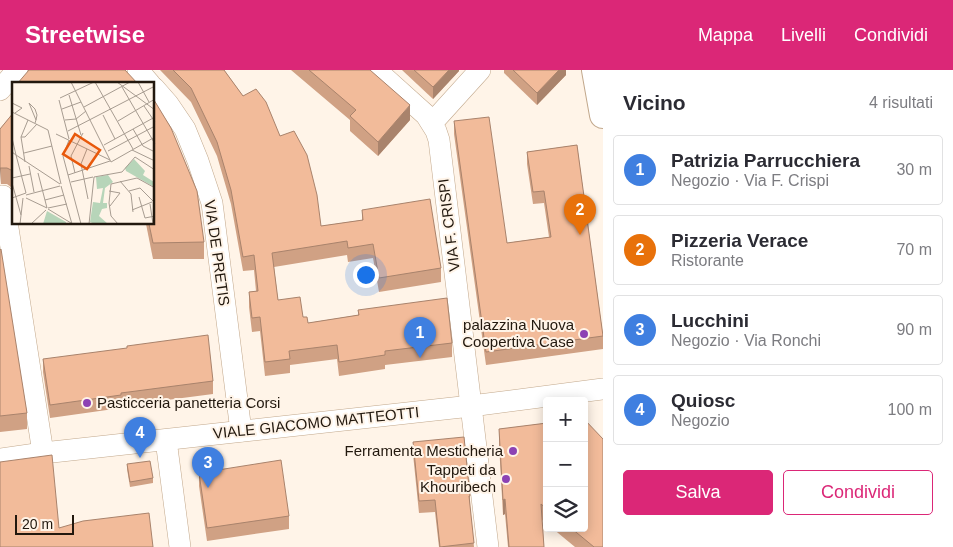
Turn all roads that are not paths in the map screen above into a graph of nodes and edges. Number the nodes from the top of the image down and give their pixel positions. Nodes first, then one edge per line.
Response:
1 (17, 70) edge
2 (138, 70) edge
3 (376, 70) edge
4 (480, 70) edge
5 (595, 70) edge
6 (148, 82) edge
7 (155, 89) edge
8 (0, 90) edge
9 (603, 115) edge
10 (432, 123) junction
11 (3, 196) dead end
12 (603, 389) edge
13 (471, 406) junction
14 (242, 431) junction
15 (166, 440) junction
16 (43, 453) junction
17 (0, 459) edge
18 (180, 547) edge
19 (488, 547) edge

1 - 8 street
2 - 6 street
3 - 10 street, VIA F. CRISPI
4 - 10 street
5 - 9 street
7 - 14 street, VIA DE PRETIS
10 - 13 street, VIA F. CRISPI
11 - 16 street
12 - 13 street, VIALE GIACOMO MATTEOTTI
13 - 14 street, VIALE GIACOMO MATTEOTTI
13 - 19 street, VIA F. CRISPI
14 - 15 street, VIALE GIACOMO MATTEOTTI
15 - 16 street, VIALE GIACOMO MATTEOTTI
15 - 18 street
16 - 17 street, VIALE GIACOMO MATTEOTTI

